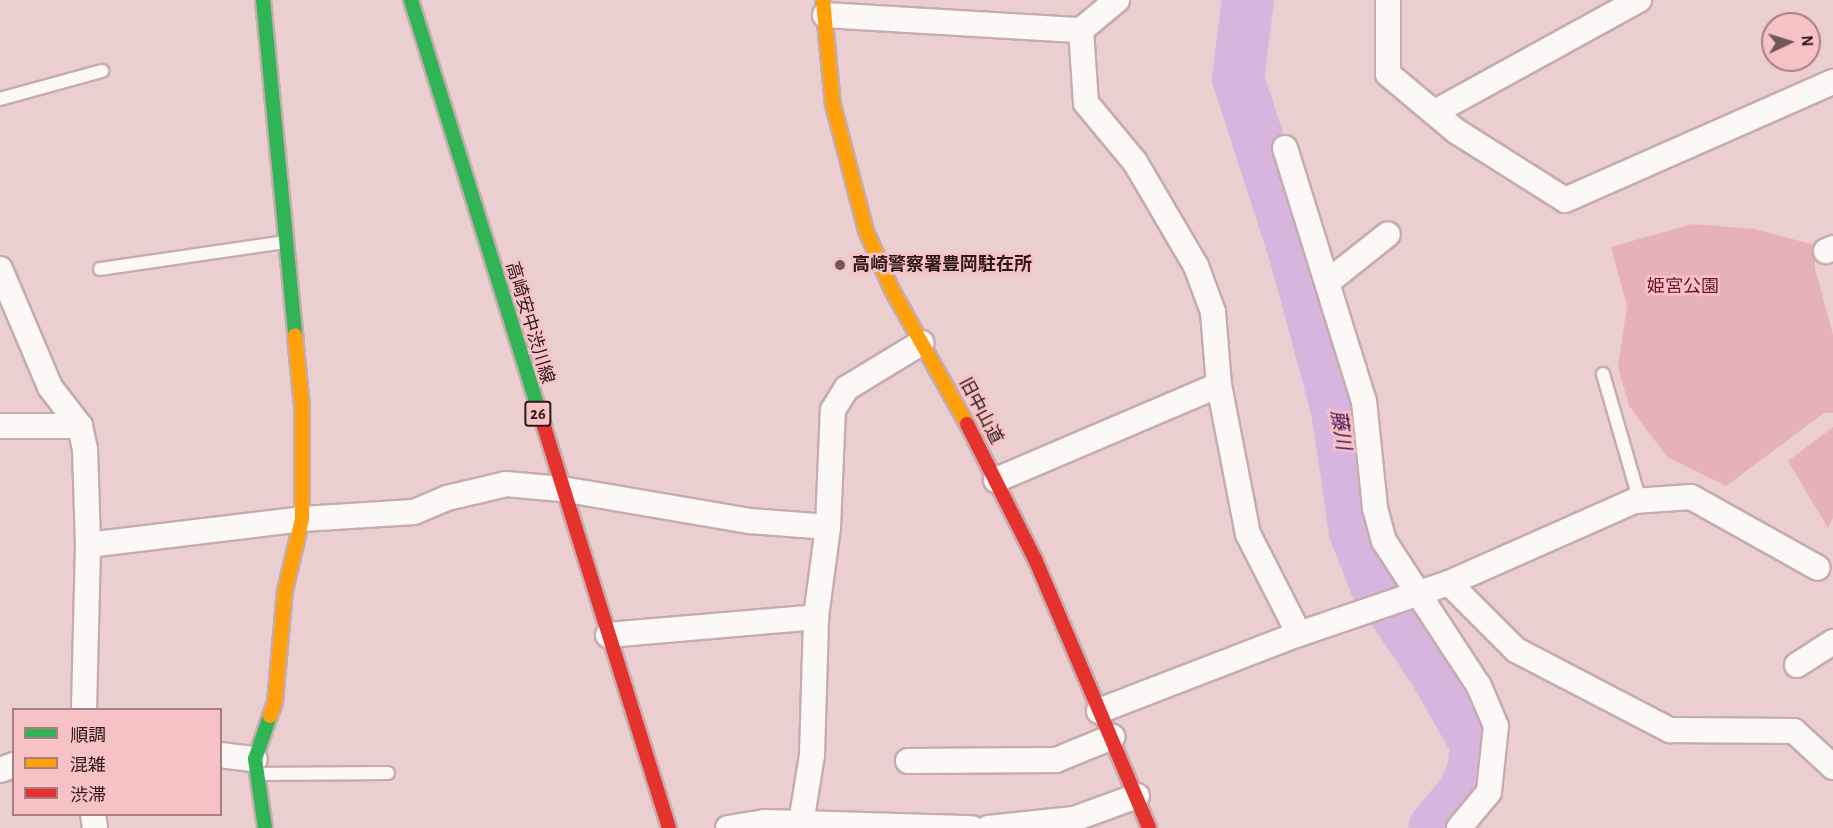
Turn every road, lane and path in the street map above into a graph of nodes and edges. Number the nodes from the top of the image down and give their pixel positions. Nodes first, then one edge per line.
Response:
1 (263, 0) edge
2 (411, 0) edge
3 (1117, 0) edge
4 (1388, 0) edge
5 (1639, 0) edge
6 (824, 8) edge
7 (1081, 30) junction
8 (102, 71) dead end
9 (1833, 81) edge
10 (0, 99) edge
11 (1435, 112) junction
12 (1285, 148) dead end
13 (1388, 234) dead end
14 (286, 242) junction
15 (0, 269) edge
16 (100, 269) dead end
17 (1329, 281) junction
18 (921, 343) junction
19 (1603, 374) dead end
20 (1219, 385) junction
21 (0, 426) edge
22 (80, 426) junction
23 (996, 480) junction
24 (562, 489) junction
25 (1640, 501) junction
26 (302, 519) junction
27 (828, 527) junction
28 (88, 545) junction
29 (1818, 568) dead end
30 (1449, 583) junction
31 (1410, 597) junction
32 (816, 617) junction
33 (1299, 634) junction
34 (608, 635) junction
35 (1833, 642) edge
36 (1797, 664) dead end
37 (84, 708) edge
38 (1100, 711) junction
39 (1112, 737) junction
40 (222, 756) edge
41 (908, 761) dead end
42 (256, 767) junction
43 (1833, 767) edge
44 (388, 773) dead end
45 (1137, 796) junction
46 (801, 823) junction
47 (265, 828) edge
48 (669, 828) edge
49 (728, 828) edge
50 (972, 828) edge
51 (988, 828) edge
52 (1149, 828) edge
53 (1459, 828) edge

1 - 14 street
2 - 24 street, 高崎安中渋川線 / 26
3 - 7 street
4 - 11 street
5 - 11 street
6 - 7 street
6 - 18 street, 旧中山道
7 - 20 street
8 - 10 lane
9 - 11 street
12 - 17 street
13 - 17 street
14 - 16 lane
14 - 26 street
15 - 22 street
17 - 31 street
18 - 23 street, 旧中山道
18 - 27 street
19 - 25 lane
20 - 23 street
20 - 33 street
21 - 22 street
22 - 28 street
23 - 38 street, 旧中山道
24 - 26 street
24 - 27 street
24 - 34 street, 高崎安中渋川線 / 26
25 - 29 street
25 - 30 street
26 - 28 street
26 - 42 street
27 - 32 street
28 - 37 street
30 - 31 street
30 - 43 street
31 - 33 street
31 - 53 street
32 - 34 street
32 - 46 street
33 - 38 street
34 - 48 street, 高崎安中渋川線 / 26
35 - 36 street
38 - 39 street, 旧中山道
39 - 41 street
39 - 45 street, 旧中山道
40 - 42 street
42 - 44 lane
42 - 47 street
45 - 51 street
45 - 52 street, 旧中山道
46 - 49 street
46 - 50 street

